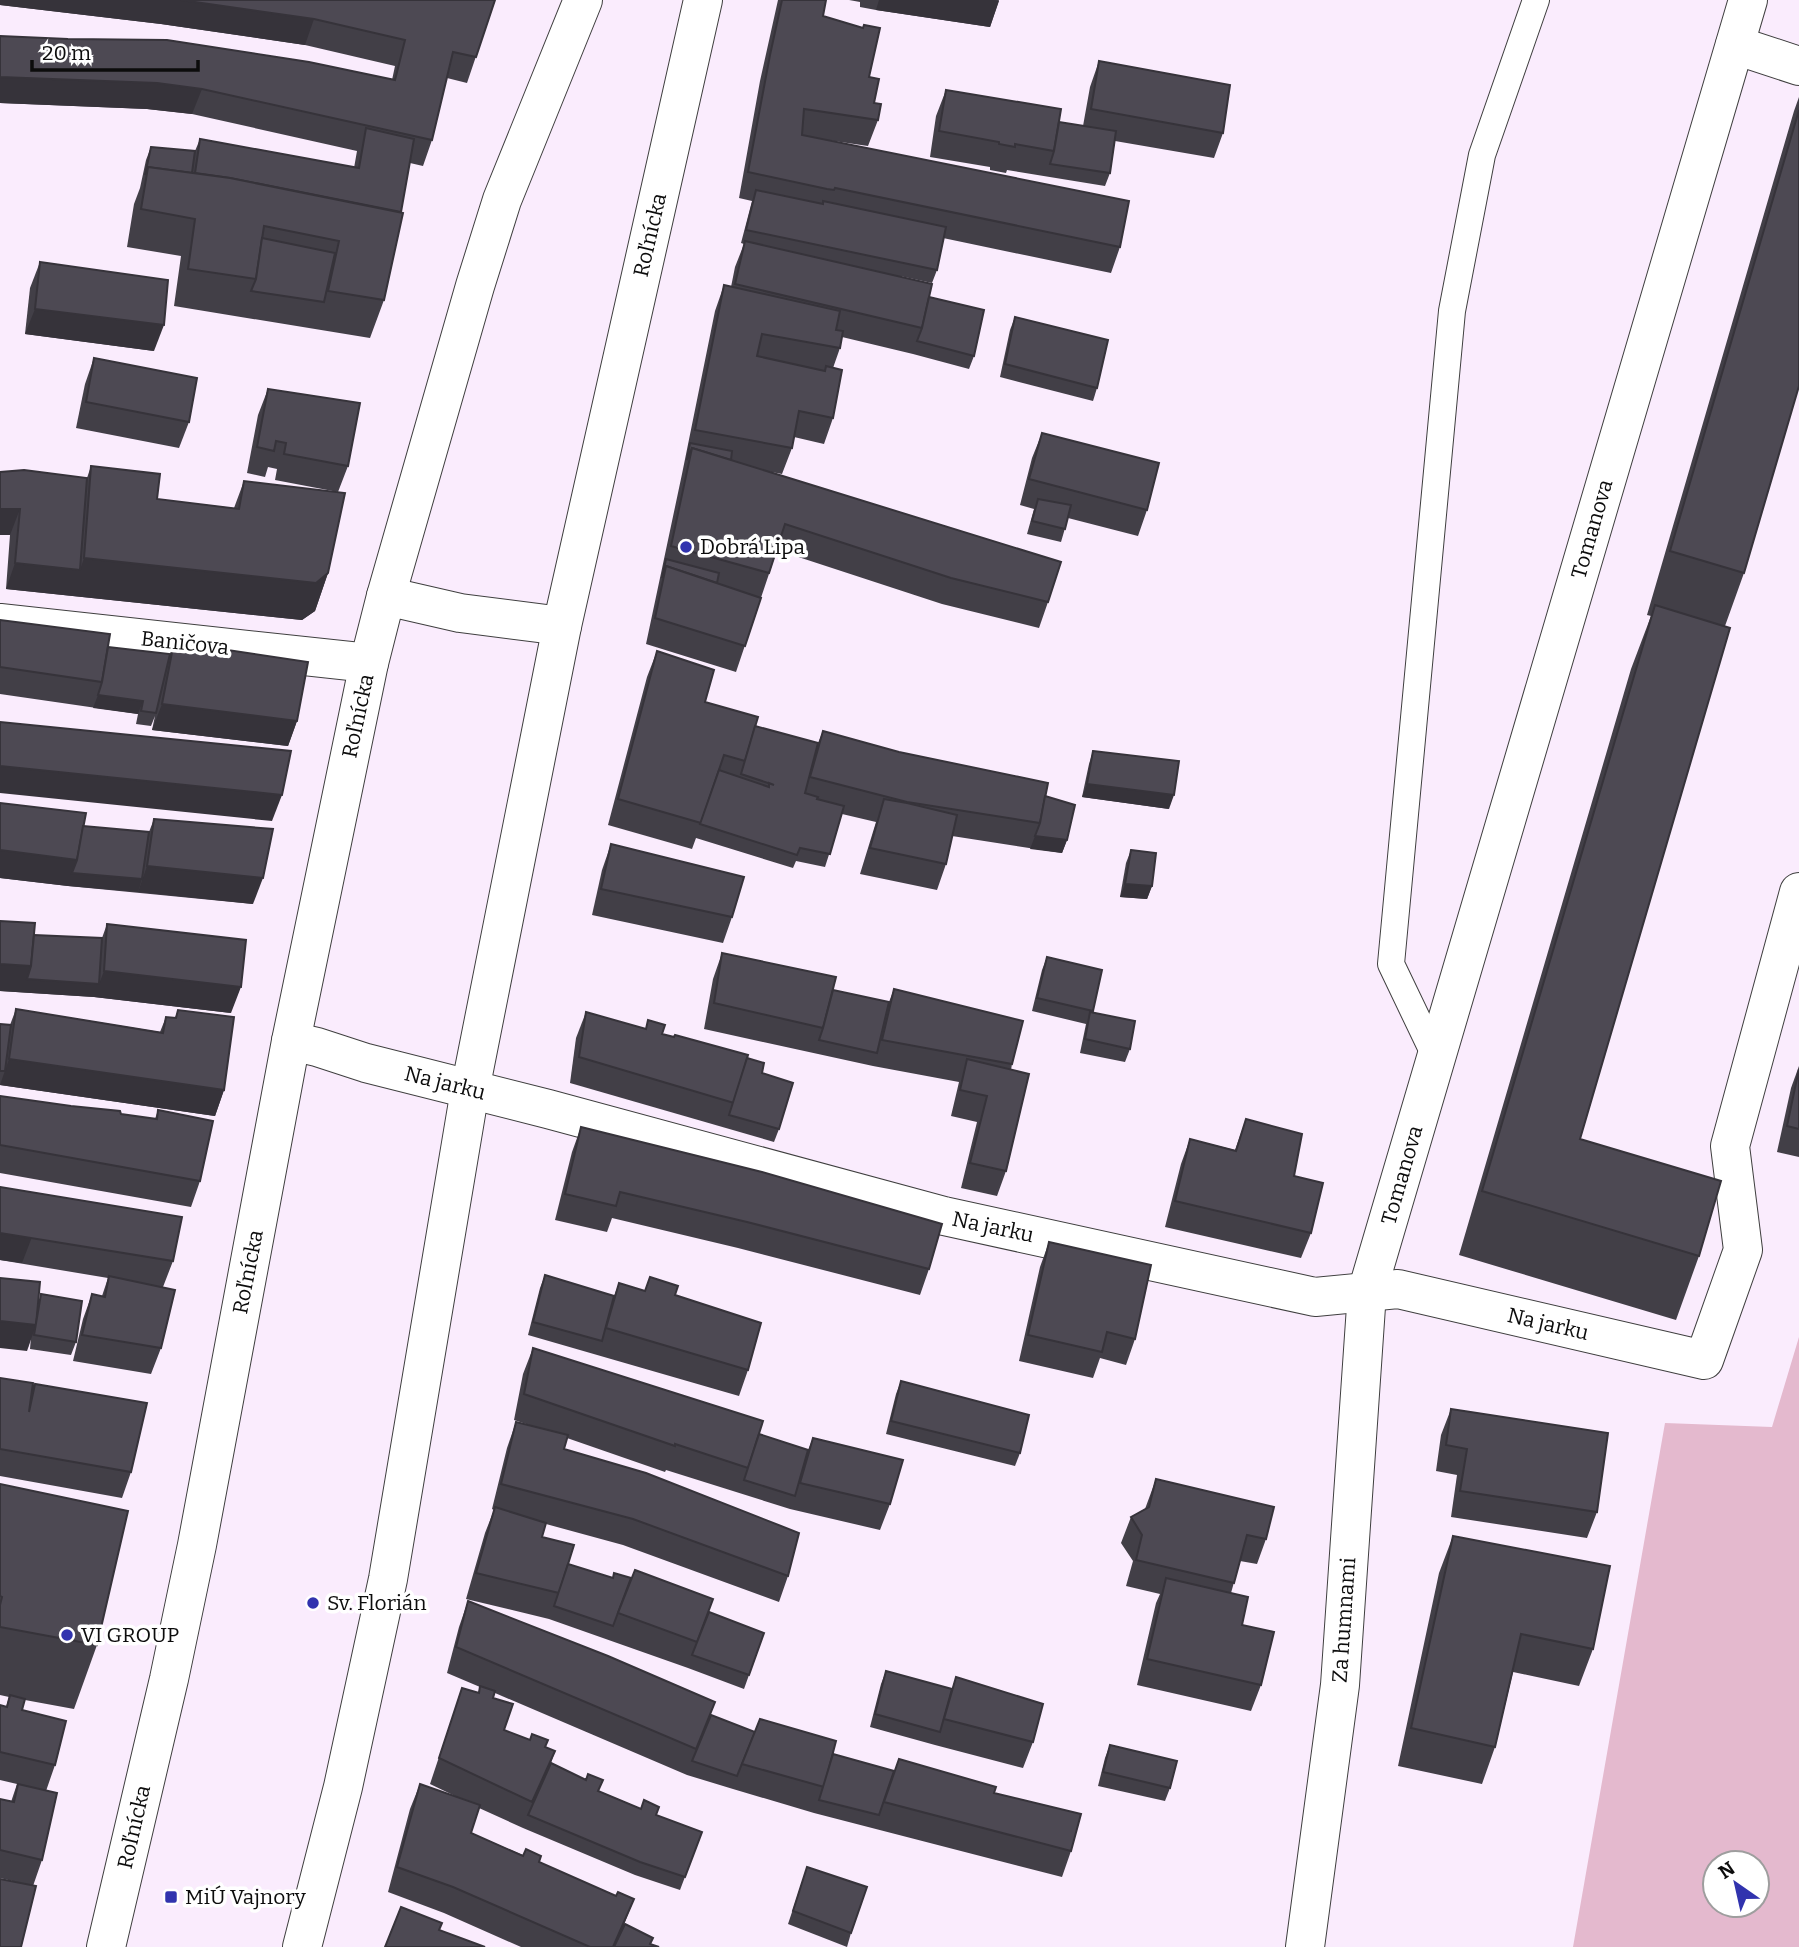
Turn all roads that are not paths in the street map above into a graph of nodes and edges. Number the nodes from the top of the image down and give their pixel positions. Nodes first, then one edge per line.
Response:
1 (583, 0) edge
2 (1536, 0) edge
3 (1748, 0) edge
4 (700, 2) edge
5 (1735, 44) junction
6 (1799, 66) edge
7 (386, 596) junction
8 (0, 623) edge
9 (562, 626) junction
10 (369, 663) junction
11 (1799, 892) edge
12 (290, 1041) junction
13 (1436, 1058) junction
14 (470, 1090) junction
15 (1367, 1292) junction
16 (106, 1947) edge
17 (302, 1947) edge
18 (1305, 1947) edge

1 - 7 street, Roľnícka
2 - 13 lane
3 - 5 street, Tomanova
4 - 9 street, Roľnícka
5 - 6 street
5 - 13 street, Tomanova
7 - 9 street
7 - 10 street, Roľnícka
8 - 10 street, Baničova
9 - 14 street, Roľnícka
10 - 12 street, Roľnícka
11 - 15 street, Na jarku
12 - 14 street, Na jarku
12 - 16 street, Roľnícka
13 - 15 street, Tomanova
14 - 15 street, Na jarku
14 - 17 street, Roľnícka
15 - 18 street, Za humnami

